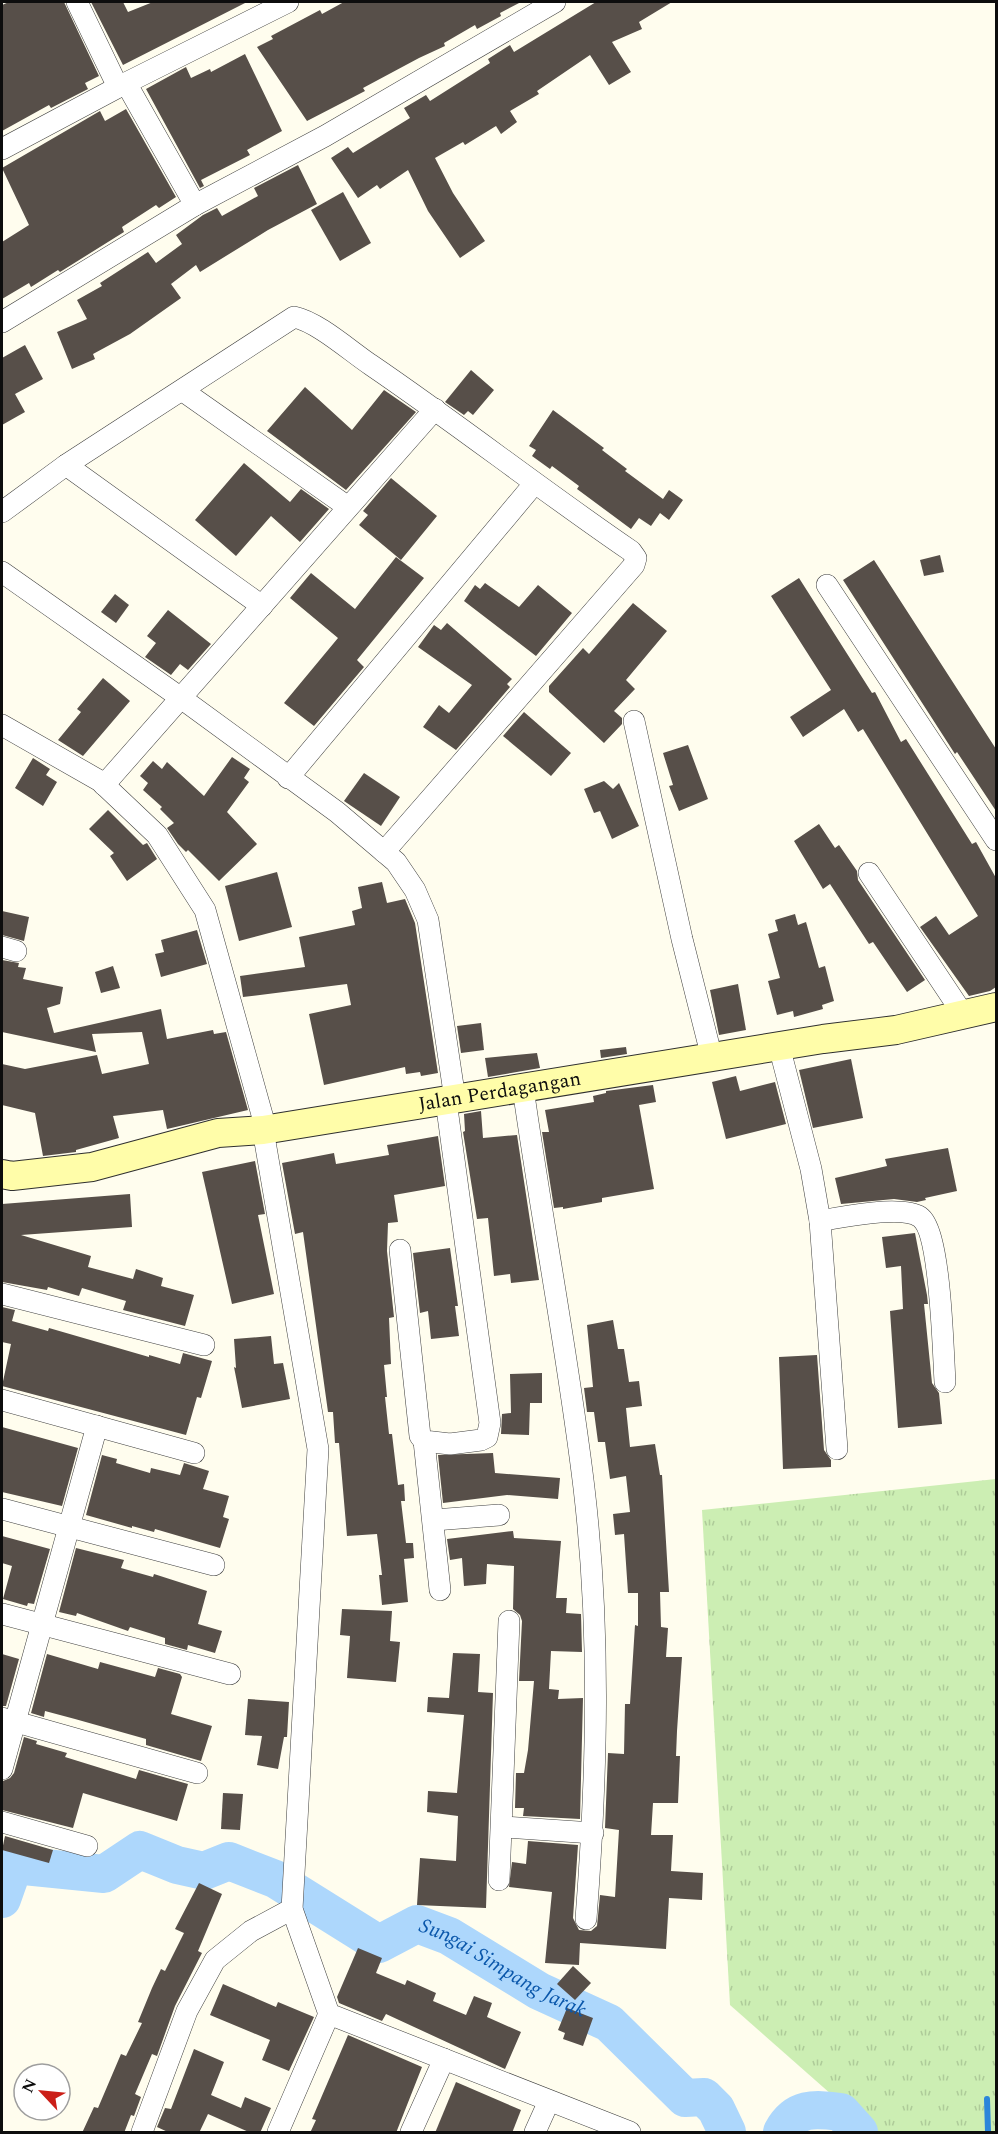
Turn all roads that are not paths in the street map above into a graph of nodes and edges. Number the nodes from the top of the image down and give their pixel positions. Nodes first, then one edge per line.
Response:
1 (77, 2) edge
2 (288, 2) edge
3 (555, 2) edge
4 (122, 85) junction
5 (2, 150) edge
6 (195, 205) junction
7 (2, 322) edge
8 (183, 391) junction
9 (435, 409) junction
10 (66, 465) junction
11 (534, 484) junction
12 (348, 507) junction
13 (2, 512) edge
14 (2, 572) edge
15 (827, 585) dead end
16 (262, 606) junction
17 (181, 698) junction
18 (634, 721) dead end
19 (2, 725) edge
20 (288, 778) junction
21 (104, 785) junction
22 (996, 840) edge
23 (384, 852) junction
24 (869, 873) dead end
25 (996, 1006) edge
26 (963, 1014) junction
27 (778, 1046) junction
28 (711, 1058) junction
29 (523, 1088) junction
30 (450, 1100) junction
31 (264, 1130) junction
32 (2, 1174) edge
33 (820, 1221) junction
34 (400, 1250) dead end
35 (2, 1294) edge
36 (204, 1345) dead end
37 (945, 1382) dead end
38 (2, 1400) edge
39 (97, 1426) junction
40 (424, 1441) junction
41 (837, 1449) dead end
42 (194, 1453) dead end
43 (2, 1509) edge
44 (499, 1515) dead end
45 (434, 1520) junction
46 (70, 1528) junction
47 (214, 1565) dead end
48 (440, 1590) dead end
49 (2, 1614) edge
50 (509, 1621) dead end
51 (42, 1625) junction
52 (230, 1674) dead end
53 (8, 1720) edge
54 (2, 1769) edge
55 (197, 1773) dead end
56 (2, 1822) edge
57 (503, 1827) junction
58 (593, 1833) junction
59 (87, 1846) dead end
60 (499, 1880) dead end
61 (292, 1904) junction
62 (586, 1919) dead end
63 (330, 2014) junction
64 (444, 2059) junction
65 (549, 2101) junction
66 (142, 2133) edge
67 (278, 2133) edge
68 (411, 2133) edge
69 (535, 2133) edge
70 (630, 2133) edge

1 - 4 street
2 - 4 street
3 - 6 street
4 - 5 street
4 - 6 street
6 - 7 street
8 - 9 street
8 - 10 street
8 - 12 street
9 - 11 street
9 - 12 street
10 - 13 street
10 - 16 street
11 - 20 street
11 - 23 street
12 - 16 street
14 - 17 street
15 - 22 street
16 - 17 street
17 - 20 street
17 - 21 street
18 - 28 street
19 - 21 street
20 - 23 street
21 - 31 street
23 - 30 street
24 - 26 street
25 - 26 street, Jalan Perdagangan
26 - 27 street, Jalan Perdagangan
27 - 28 street, Jalan Perdagangan
27 - 33 street
28 - 29 street, Jalan Perdagangan
29 - 30 street, Jalan Perdagangan
29 - 58 street
30 - 31 street, Jalan Perdagangan
30 - 40 street
31 - 32 street, Jalan Perdagangan
31 - 61 street
33 - 37 street
33 - 41 street
34 - 40 street
35 - 36 street
38 - 39 street
39 - 42 street
39 - 46 street
40 - 45 street
43 - 46 street
44 - 45 street
45 - 48 street
46 - 47 street
46 - 51 street
49 - 51 street
50 - 57 street
51 - 52 street
51 - 53 street
53 - 54 street
53 - 55 street
56 - 59 street
57 - 58 street
57 - 60 street
58 - 62 street
61 - 63 street
61 - 66 street
63 - 64 street
63 - 67 street
64 - 65 street
64 - 68 street
65 - 69 street
65 - 70 street

